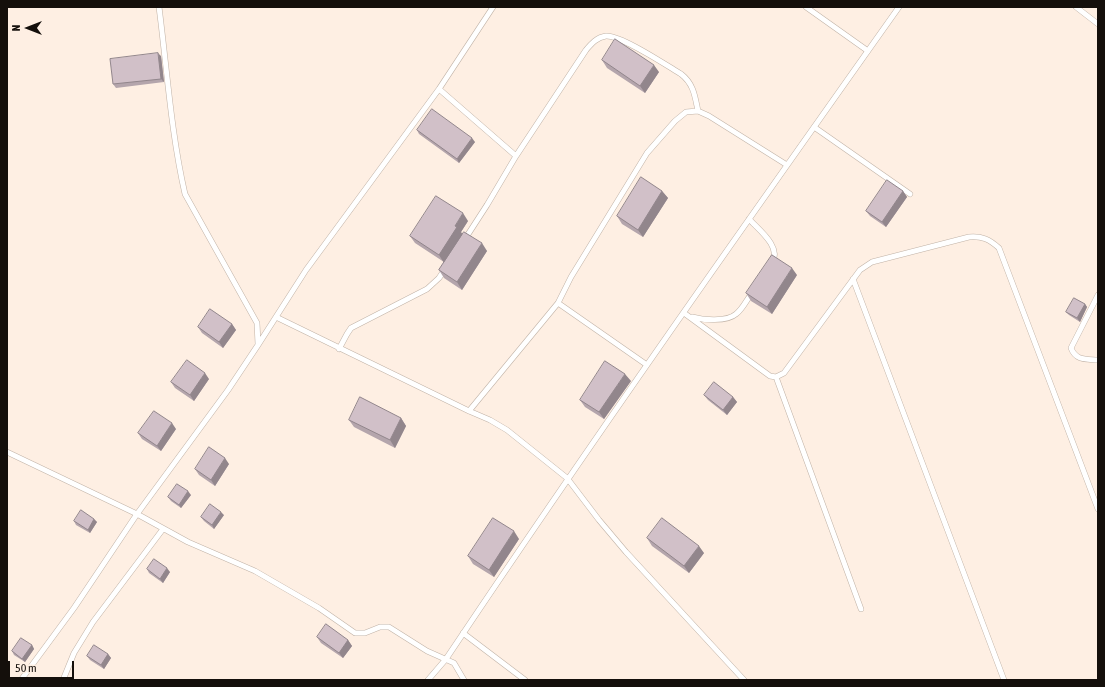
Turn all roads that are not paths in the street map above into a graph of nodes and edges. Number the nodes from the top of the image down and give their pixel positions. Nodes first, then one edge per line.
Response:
1 (159, 7) edge
2 (494, 7) edge
3 (806, 7) edge
4 (900, 7) edge
5 (1076, 7) edge
6 (1098, 24) edge
7 (868, 51) junction
8 (439, 89) junction
9 (698, 111) junction
10 (814, 127) junction
11 (516, 156) junction
12 (787, 165) junction
13 (910, 194) dead end
14 (749, 219) junction
15 (461, 245) edge
16 (448, 264) edge
17 (770, 264) edge
18 (853, 279) junction
19 (753, 290) edge
20 (1098, 295) edge
21 (558, 303) junction
22 (684, 313) junction
23 (276, 317) junction
24 (258, 345) junction
25 (339, 349) junction
26 (1098, 360) edge
27 (647, 365) junction
28 (776, 377) junction
29 (469, 411) junction
30 (7, 452) edge
31 (568, 478) junction
32 (1098, 509) edge
33 (137, 514) junction
34 (163, 529) junction
35 (861, 608) dead end
36 (463, 633) junction
37 (446, 659) junction
38 (21, 680) edge
39 (63, 680) edge
40 (428, 680) edge
41 (464, 680) edge
42 (525, 680) edge
43 (744, 680) edge
44 (1004, 680) edge

1 - 24 lane
2 - 8 lane
3 - 7 lane
4 - 7 lane
5 - 6 lane
7 - 10 lane
8 - 11 lane
8 - 23 lane
9 - 11 lane
9 - 12 lane
9 - 21 lane
10 - 12 lane
10 - 13 lane
11 - 15 lane
12 - 14 lane
14 - 17 lane
14 - 22 lane
16 - 25 lane
18 - 28 lane
18 - 32 lane
18 - 44 lane
19 - 22 lane
20 - 26 lane
21 - 27 lane
21 - 29 lane
22 - 27 lane
22 - 28 lane
23 - 24 lane
23 - 25 lane
24 - 33 lane
25 - 29 lane
27 - 31 lane
28 - 35 lane
29 - 31 lane
30 - 33 lane
31 - 36 lane
31 - 43 lane
33 - 34 lane
33 - 38 lane
34 - 37 lane
34 - 39 lane
36 - 37 lane
36 - 42 lane
37 - 40 lane
37 - 41 lane

